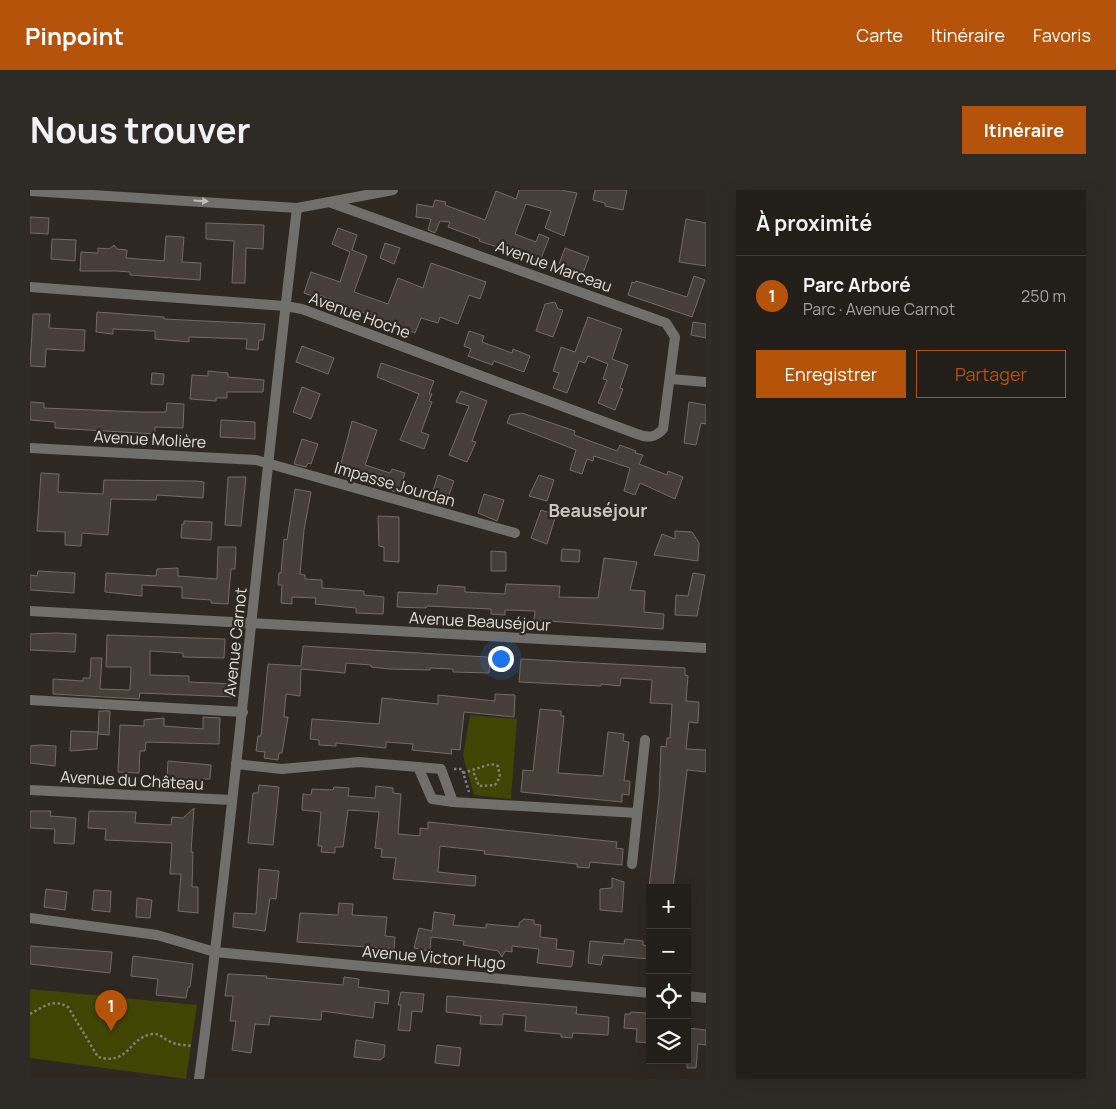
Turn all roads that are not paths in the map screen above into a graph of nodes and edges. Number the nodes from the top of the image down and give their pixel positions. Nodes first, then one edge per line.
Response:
1 (393, 190) edge
2 (30, 191) edge
3 (352, 194) edge
4 (178, 195) edge
5 (329, 202) junction
6 (297, 208) junction
7 (30, 287) edge
8 (285, 306) junction
9 (671, 379) junction
10 (706, 382) edge
11 (663, 429) joint
12 (30, 448) edge
13 (268, 463) junction
14 (515, 534) dead end
15 (30, 611) edge
16 (252, 623) junction
17 (706, 648) edge
18 (30, 700) edge
19 (243, 712) junction
20 (645, 740) dead end
21 (236, 764) junction
22 (418, 767) junction
23 (30, 790) edge
24 (232, 800) junction
25 (453, 802) junction
26 (638, 814) junction
27 (632, 864) dead end
28 (30, 918) edge
29 (215, 952) junction
30 (646, 993) edge
31 (691, 996) edge
32 (706, 998) edge
33 (199, 1079) edge

1 - 3 street
2 - 4 street
3 - 5 street
4 -> 6 street
5 - 6 street
5 - 9 street, Avenue Marceau
6 - 8 street, Avenue Carnot
7 - 8 street, Avenue Hoche
8 - 11 street, Avenue Hoche
8 - 13 street, Avenue Carnot
9 - 10 street
9 - 11 street, Avenue Marceau
12 - 13 street, Avenue Molière
13 - 14 street, Impasse Jourdan
13 - 16 street, Avenue Carnot
15 - 16 street, Avenue Beauséjour
16 - 17 street, Avenue Beauséjour
16 - 19 street, Avenue Carnot
18 - 19 street
19 - 21 street, Avenue Carnot
20 - 26 street
21 - 22 street
21 - 24 street, Avenue Carnot
22 - 25 street
22 - 25 street
23 - 24 street, Avenue du Château
24 - 29 street, Avenue Carnot
25 - 26 street
26 - 27 street
28 - 29 street, Avenue Victor Hugo
29 - 30 street, Avenue Victor Hugo
29 - 33 street, Avenue Carnot
31 - 32 street

